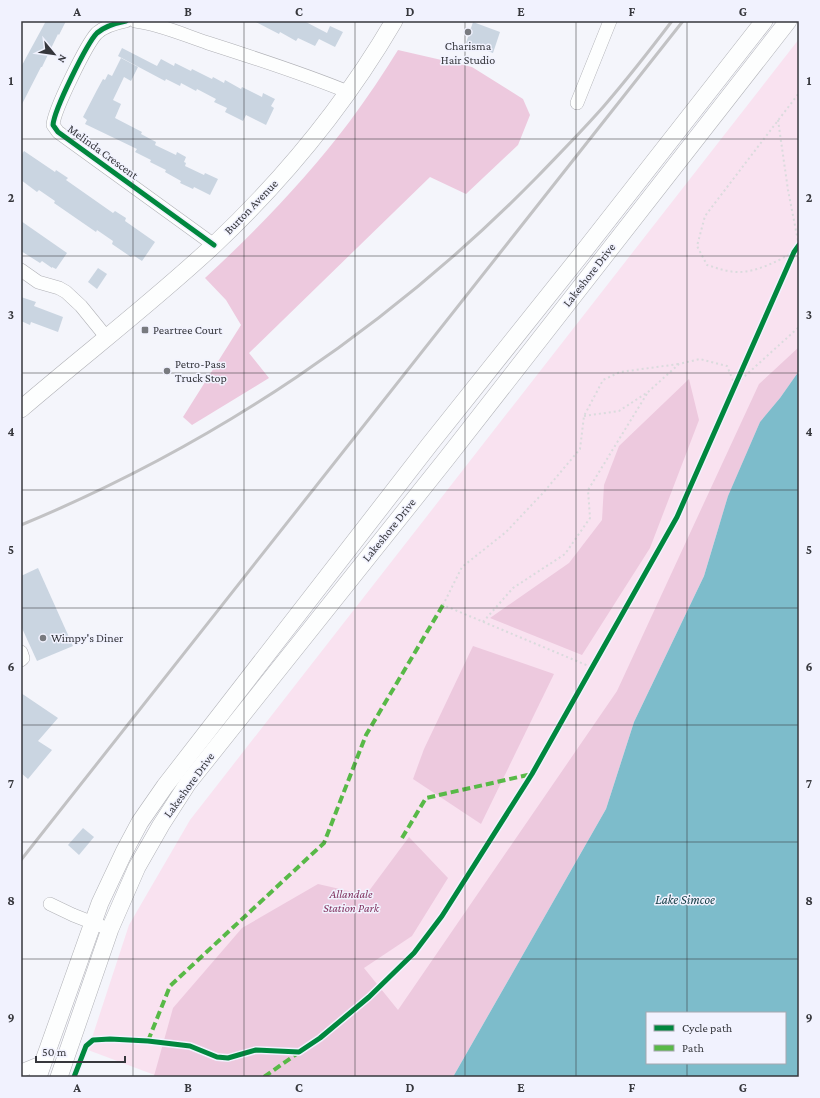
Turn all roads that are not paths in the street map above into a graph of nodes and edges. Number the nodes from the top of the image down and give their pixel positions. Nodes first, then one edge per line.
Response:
1 (126, 21) edge
2 (134, 21) edge
3 (394, 21) edge
4 (610, 21) edge
5 (764, 21) edge
6 (788, 21) edge
7 (348, 92) junction
8 (577, 103) dead end
9 (214, 244) junction
10 (21, 270) edge
11 (107, 338) junction
12 (21, 409) edge
13 (21, 652) edge
14 (21, 660) edge
15 (50, 904) dead end
16 (92, 923) junction
17 (110, 929) junction
18 (41, 1069) edge
19 (21, 1071) edge
20 (59, 1077) edge

1 - 9 street, Melinda Crescent
2 - 7 street
3 - 7 main road, Burton Avenue
4 - 8 street
5 - 16 main road, Lakeshore Drive
6 - 17 main road, Lakeshore Drive
7 - 9 main road, Burton Avenue
9 - 11 main road, Burton Avenue
10 - 11 street
11 - 12 main road, Burton Avenue
13 - 14 street
15 - 16 street
16 - 17 street
16 - 18 main road, Lakeshore Drive
17 - 20 main road, Lakeshore Drive
18 - 19 street

